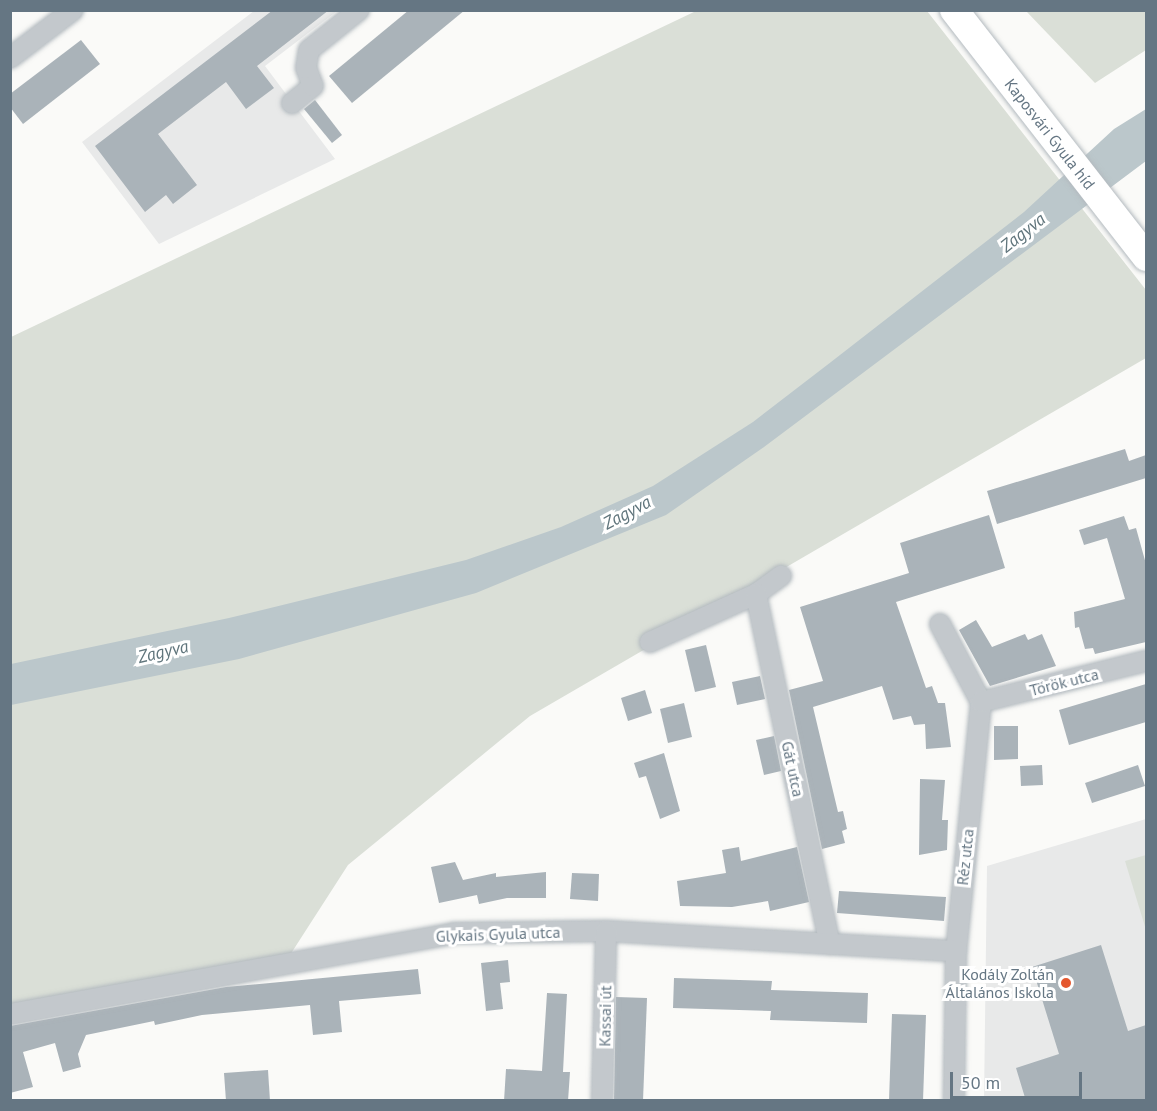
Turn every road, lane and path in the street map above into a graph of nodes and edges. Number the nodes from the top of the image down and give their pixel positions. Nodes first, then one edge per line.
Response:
1 (74, 10) edge
2 (359, 10) edge
3 (954, 10) edge
4 (10, 58) edge
5 (292, 103) dead end
6 (1146, 257) edge
7 (781, 576) dead end
8 (756, 594) junction
9 (940, 624) dead end
10 (650, 642) dead end
11 (1146, 661) edge
12 (981, 702) junction
13 (606, 931) junction
14 (830, 944) junction
15 (956, 951) junction
16 (10, 1014) edge
17 (602, 1101) edge
18 (954, 1101) edge

1 - 4 street
2 - 5 street
3 - 6 street, Kaposvári Gyula híd
7 - 8 street
8 - 10 street
8 - 14 street, Gát utca
9 - 12 street
11 - 12 street, Török utca
12 - 15 street, Réz utca
13 - 14 street, Glykais Gyula utca
13 - 16 street, Glykais Gyula utca
13 - 17 street, Kassai út
14 - 15 street, Glykais Gyula utca
15 - 18 street, Réz utca

